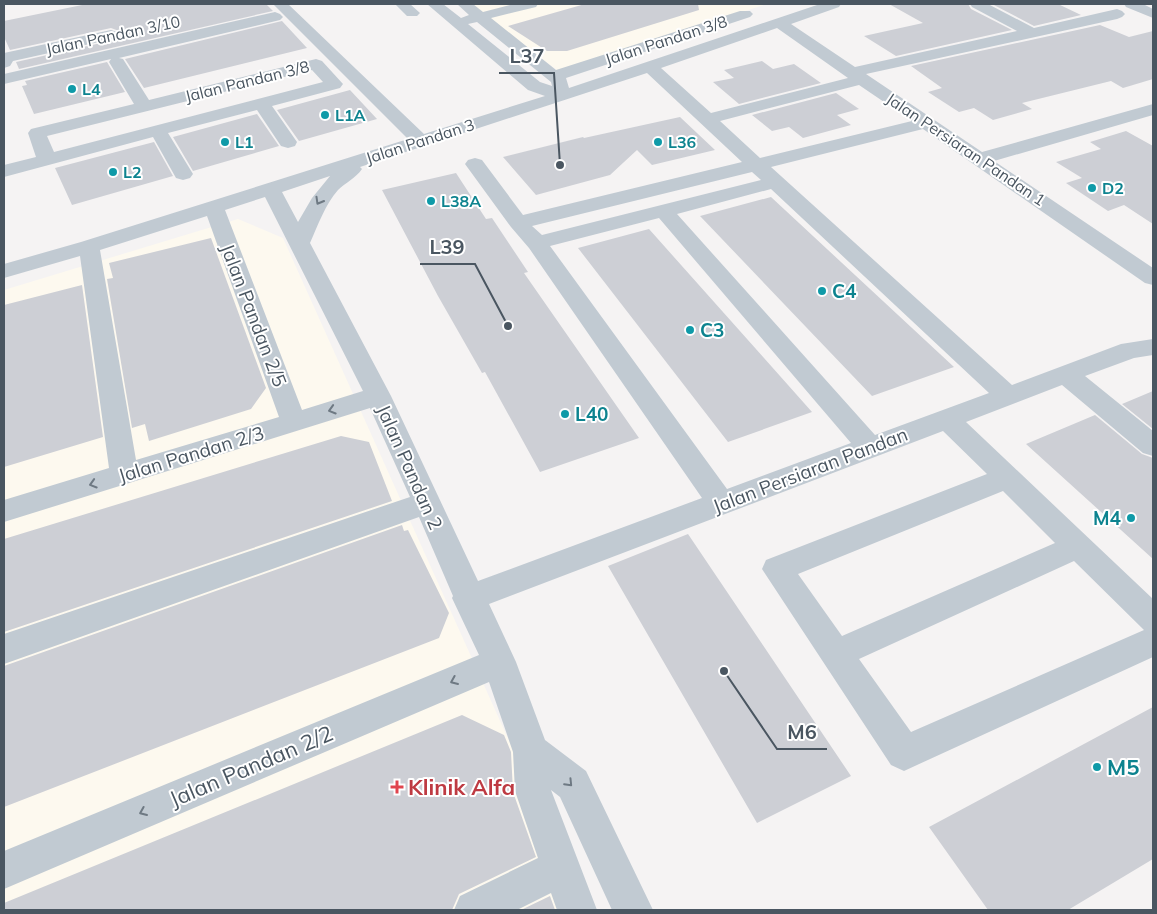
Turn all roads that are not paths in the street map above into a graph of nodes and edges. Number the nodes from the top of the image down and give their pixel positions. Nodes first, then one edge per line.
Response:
1 (262, 4) edge
2 (434, 4) edge
3 (464, 4) edge
4 (531, 4) edge
5 (834, 4) edge
6 (977, 4) edge
7 (1131, 4) edge
8 (1082, 7) dead end
9 (764, 8) dead end
10 (278, 10) edge
11 (1153, 14) edge
12 (481, 17) junction
13 (778, 22) junction
14 (458, 23) junction
15 (125, 32) dead end
16 (1032, 33) junction
17 (4, 60) edge
18 (117, 62) dead end
19 (650, 67) junction
20 (858, 75) junction
21 (554, 76) junction
22 (4, 79) edge
23 (562, 96) junction
24 (261, 103) junction
25 (144, 106) junction
26 (1153, 109) edge
27 (708, 119) junction
28 (927, 123) junction
29 (158, 131) junction
30 (420, 141) junction
31 (288, 142) dead end
32 (368, 158) junction
33 (980, 159) junction
34 (47, 160) junction
35 (475, 164) dead end
36 (757, 164) junction
37 (4, 171) edge
38 (183, 174) dead end
39 (777, 182) junction
40 (271, 190) junction
41 (217, 207) junction
42 (664, 211) junction
43 (518, 223) junction
44 (299, 243) junction
45 (536, 243) junction
46 (89, 248) junction
47 (1143, 261) edge
48 (4, 271) edge
49 (1153, 278) edge
50 (1153, 347) edge
51 (1065, 374) junction
52 (378, 396) junction
53 (1008, 396) junction
54 (946, 419) junction
55 (294, 422) junction
56 (1153, 446) edge
57 (870, 447) junction
58 (124, 474) junction
59 (1007, 478) junction
60 (426, 503) junction
61 (721, 503) junction
62 (4, 511) edge
63 (1078, 546) junction
64 (468, 598) junction
65 (1153, 619) edge
66 (1153, 640) edge
67 (4, 649) edge
68 (836, 654) junction
69 (499, 662) junction
70 (531, 752) junction
71 (562, 868) junction
72 (4, 870) edge
73 (474, 910) edge
74 (577, 910) edge
75 (632, 910) edge

1 - 10 street
2 - 14 street
3 - 12 street
4 - 12 street
5 - 13 street, Jalan Pandan 3
6 - 16 street
7 - 11 street
8 - 16 street
9 - 21 street, Jalan Pandan 3/8
10 - 22 street
10 - 30 street
12 - 14 street
12 - 21 street
13 - 19 street, Jalan Pandan 3
13 - 20 street, Jalan Persiaran Pandan 1
14 - 23 street
15 - 17 street, Jalan Pandan 3/10
16 - 20 street
18 - 25 street
19 - 23 street, Jalan Pandan 3
19 - 27 street
20 - 27 street
20 - 28 street, Jalan Persiaran Pandan 1
21 - 23 street
23 - 30 street, Jalan Pandan 3
24 - 25 street, Jalan Pandan 3/8
24 - 29 street, Jalan Pandan 3/8
24 - 31 street
25 - 34 street, Jalan Pandan 3/8
26 - 33 street
27 - 36 street
28 - 33 street, Jalan Persiaran Pandan 1
28 - 36 street
29 - 34 street, Jalan Pandan 3/8
29 - 38 street
30 - 32 street, Jalan Pandan 3
32 - 40 street, Jalan Pandan 3
32 -> 44 street
33 - 47 street, Jalan Persiaran Pandan 1
34 - 37 street, Jalan Pandan 3/8
35 - 43 street
36 - 39 street
36 - 43 street
39 - 42 street
39 - 53 street
40 - 41 street, Jalan Pandan 3
40 - 44 street, Jalan Pandan 2
41 - 44 street
41 - 46 street, Jalan Pandan 3
41 - 55 street, Jalan Pandan 2/5
42 - 45 street
42 - 57 street
43 - 45 street
44 - 52 street, Jalan Pandan 2
45 - 61 street
46 - 48 street, Jalan Pandan 3
46 - 58 street
47 - 49 street, Jalan Persiaran Pandan 1
50 - 51 street, Jalan Persiaran Pandan
51 - 53 street, Jalan Persiaran Pandan
51 - 56 street
52 -> 55 street, Jalan Pandan 2/3
52 - 60 street, Jalan Pandan 2
53 - 54 street, Jalan Persiaran Pandan
54 - 57 street, Jalan Persiaran Pandan
54 - 59 street
55 - 58 street, Jalan Pandan 2/3
57 - 61 street, Jalan Persiaran Pandan
58 -> 62 street, Jalan Pandan 2/3
59 - 63 street
59 - 68 street
60 - 64 street, Jalan Pandan 2
60 - 67 street
61 - 64 street, Jalan Persiaran Pandan
63 - 65 street
63 - 68 street
64 - 69 street, Jalan Pandan 2
66 - 68 street
69 - 70 street, Jalan Pandan 2
69 -> 72 street, Jalan Pandan 2/2
70 - 71 street, Jalan Pandan 2
70 -> 75 street
71 - 73 street
71 - 74 street, Jalan Pandan 2

